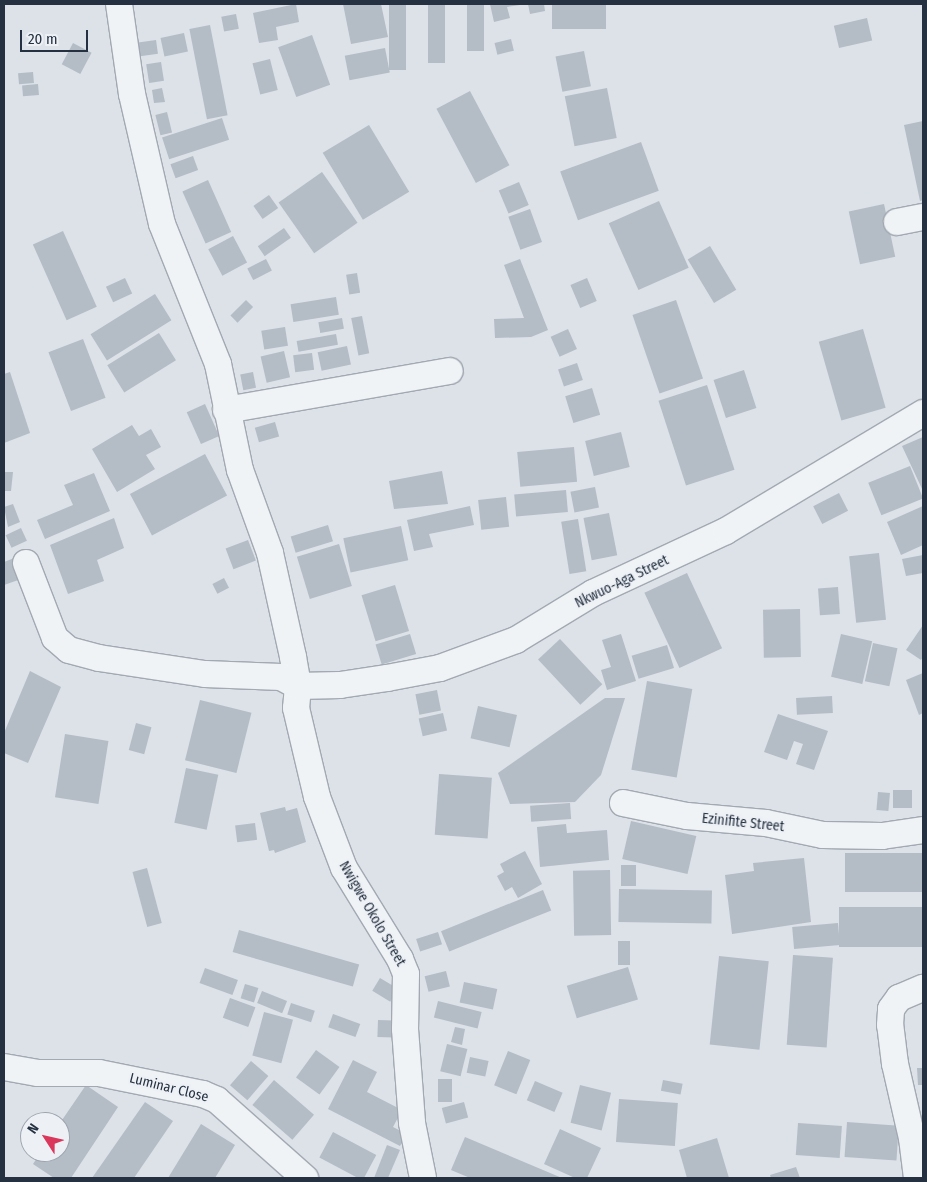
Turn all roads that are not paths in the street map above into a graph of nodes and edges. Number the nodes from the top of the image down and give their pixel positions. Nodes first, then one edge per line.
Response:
1 (119, 4) edge
2 (923, 217) edge
3 (897, 222) dead end
4 (450, 372) dead end
5 (226, 410) junction
6 (923, 413) edge
7 (26, 563) dead end
8 (298, 686) junction
9 (623, 803) dead end
10 (923, 830) edge
11 (923, 988) edge
12 (4, 1067) edge
13 (305, 1178) edge
14 (424, 1178) edge
15 (917, 1178) edge

1 - 5 street, Nwigwe Okolo Street
2 - 3 street
4 - 5 street
5 - 8 street, Nwigwe Okolo Street
6 - 8 street, Nkwuo-Aga Street
7 - 8 street
8 - 14 street, Nwigwe Okolo Street
9 - 10 street, Ezinifite Street
11 - 15 street
12 - 13 street, Luminar Close

